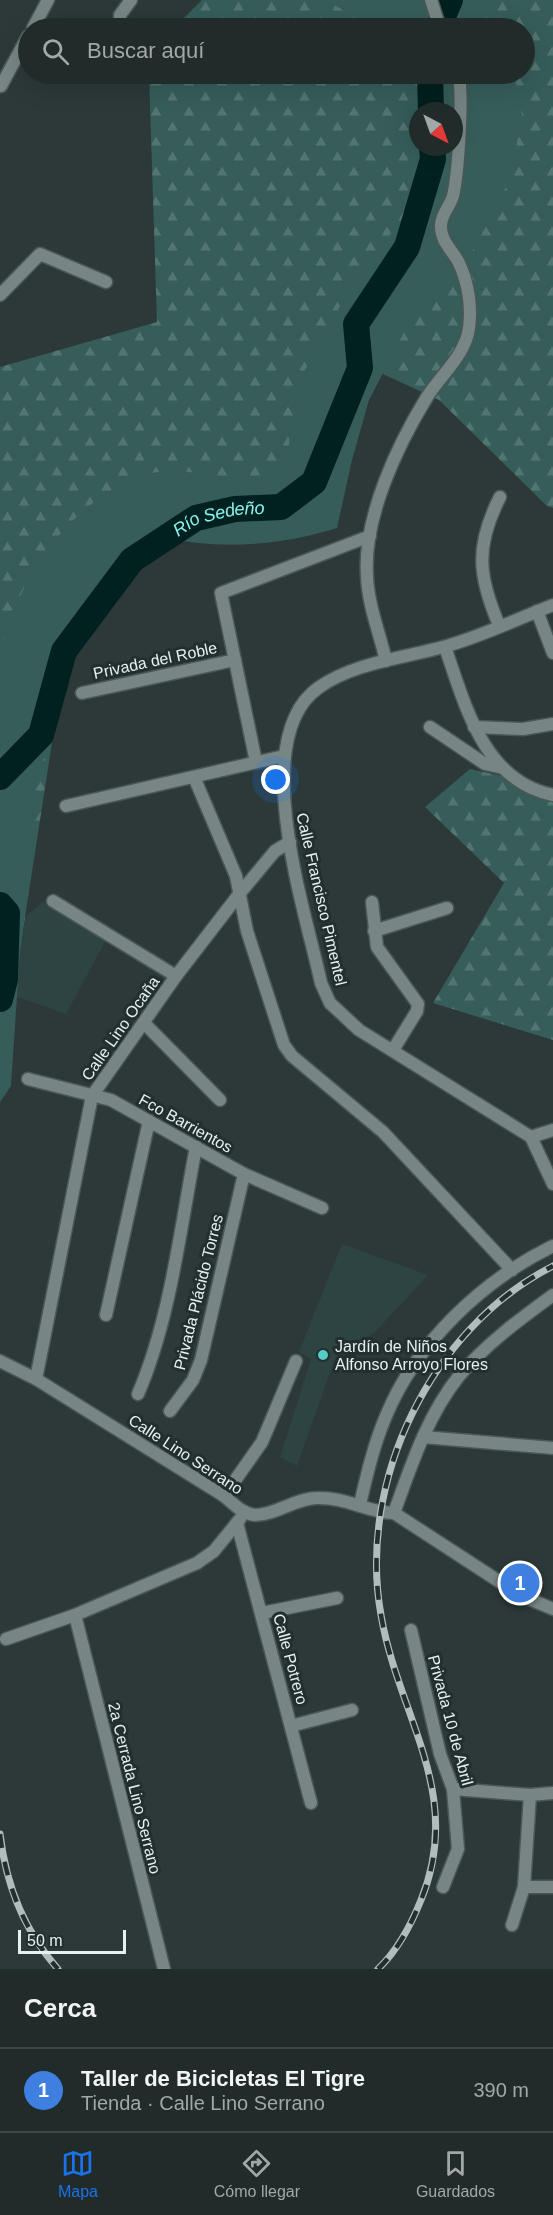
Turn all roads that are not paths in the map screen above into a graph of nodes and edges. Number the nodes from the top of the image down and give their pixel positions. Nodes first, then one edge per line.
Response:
1 (48, 0) edge
2 (130, 0) edge
3 (431, 0) edge
4 (38, 18) edge
5 (120, 18) edge
6 (437, 18) edge
7 (18, 55) edge
8 (460, 84) edge
9 (1, 86) edge
10 (106, 282) dead end
11 (0, 296) edge
12 (500, 497) dead end
13 (370, 537) junction
14 (553, 605) edge
15 (537, 611) junction
16 (499, 625) junction
17 (445, 647) junction
18 (553, 653) edge
19 (235, 660) junction
20 (386, 661) junction
21 (82, 693) dead end
22 (553, 724) edge
23 (430, 727) dead end
24 (474, 727) junction
25 (284, 756) junction
26 (256, 762) junction
27 (503, 768) junction
28 (194, 777) junction
29 (553, 795) edge
30 (66, 806) dead end
31 (290, 842) junction
32 (240, 893) junction
33 (53, 901) dead end
34 (372, 902) dead end
35 (447, 908) dead end
36 (375, 931) junction
37 (176, 976) junction
38 (144, 1023) junction
39 (393, 1050) junction
40 (28, 1079) dead end
41 (92, 1096) junction
42 (220, 1100) dead end
43 (149, 1121) junction
44 (553, 1130) edge
45 (531, 1137) junction
46 (196, 1147) junction
47 (244, 1174) junction
48 (553, 1184) edge
49 (322, 1208) dead end
50 (553, 1246) edge
51 (512, 1270) junction
52 (553, 1295) edge
53 (106, 1315) dead end
54 (0, 1361) edge
55 (296, 1362) dead end
56 (36, 1379) junction
57 (138, 1394) dead end
58 (170, 1412) dead end
59 (423, 1437) junction
60 (553, 1448) edge
61 (224, 1496) junction
62 (360, 1504) junction
63 (394, 1513) junction
64 (241, 1518) junction
65 (337, 1598) dead end
66 (553, 1609) edge
67 (262, 1613) junction
68 (75, 1615) junction
69 (411, 1630) dead end
70 (6, 1639) dead end
71 (352, 1710) dead end
72 (291, 1726) junction
73 (453, 1789) junction
74 (553, 1793) edge
75 (530, 1795) junction
76 (311, 1803) dead end
77 (443, 1887) dead end
78 (524, 1887) junction
79 (553, 1887) edge
80 (512, 1925) dead end
81 (164, 1969) edge

1 - 4 street
2 - 5 street
3 - 6 street
7 - 9 street
8 - 13 street
10 - 11 street
12 - 16 street
13 - 19 street
13 - 20 street
14 - 15 street, Calle Francisco Pimentel
15 - 16 street, Calle Francisco Pimentel
15 - 18 street
16 - 17 street, Calle Francisco Pimentel
17 - 20 street, Calle Francisco Pimentel
17 - 24 street
19 - 21 street, Privada del Roble
19 - 26 street
20 - 25 street, Calle Francisco Pimentel
22 - 24 street
23 - 27 street
24 - 27 street
25 - 26 street
25 - 31 street, Calle Francisco Pimentel
26 - 28 street
27 - 29 street
28 - 30 street
28 - 32 street
31 - 32 street, Calle Lino Ocaña
31 - 39 street, Calle Francisco Pimentel
32 - 37 street, Calle Lino Ocaña
32 - 51 street
33 - 37 street
34 - 36 street
35 - 36 street
36 - 39 street
37 - 38 street, Calle Lino Ocaña
38 - 41 street, Calle Lino Ocaña
38 - 42 street
39 - 45 street, Calle Francisco Pimentel
40 - 41 street, Fco Barrientos
41 - 43 street, Fco Barrientos
41 - 56 street, Calle Lino Ocaña
43 - 46 street, Fco Barrientos
43 - 53 street
44 - 45 street
45 - 48 street
46 - 47 street, Fco Barrientos
46 - 57 street
47 - 49 street, Fco Barrientos
47 - 58 street, Privada Plácido Torres
50 - 51 street
51 - 62 street
52 - 59 street
54 - 56 street, Calle Lino Serrano
55 - 61 street
56 - 61 street, Calle Lino Serrano
59 - 60 street
59 - 63 street
61 - 64 street, Calle Lino Serrano
62 - 63 street, Calle Lino Serrano
62 - 64 street, Calle Lino Serrano
63 - 66 street, Calle Lino Serrano
64 - 67 street, Calle Potrero
64 - 68 street
65 - 67 street
67 - 72 street, Calle Potrero
68 - 70 street
68 - 81 street, 2a Cerrada Lino Serrano
69 - 73 street, Privada 10 de Abril
71 - 72 street
72 - 76 street, Calle Potrero
73 - 75 street
73 - 77 street, Privada 10 de Abril
74 - 75 street
75 - 78 street
78 - 79 street
78 - 80 street

